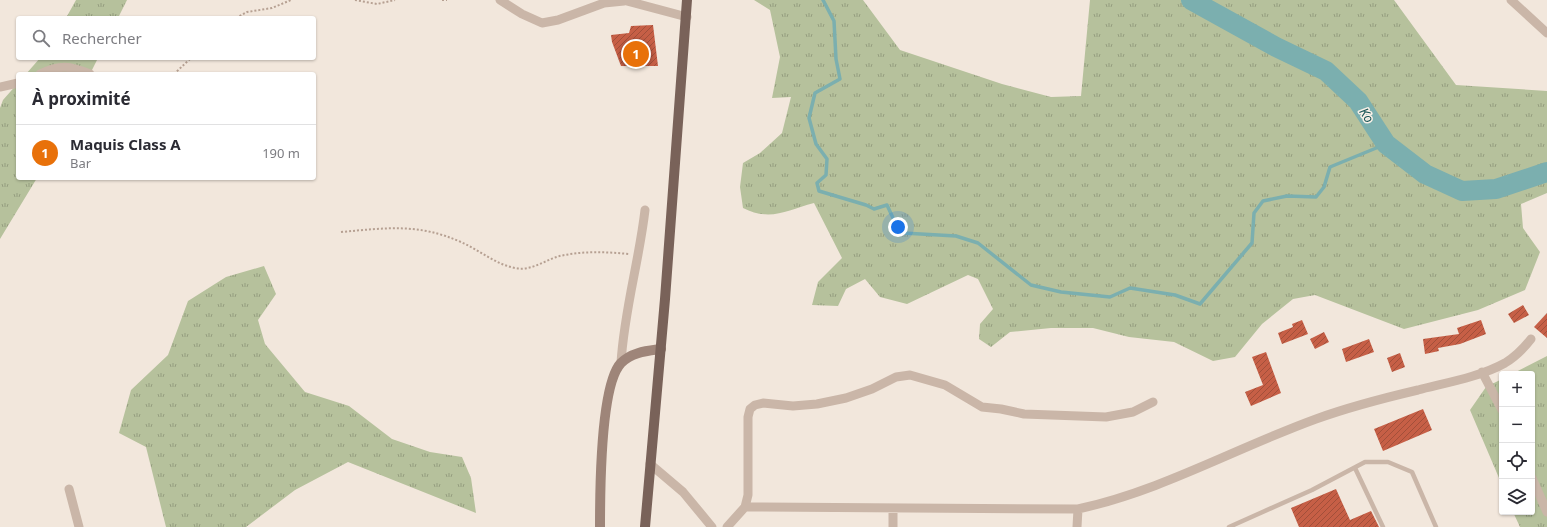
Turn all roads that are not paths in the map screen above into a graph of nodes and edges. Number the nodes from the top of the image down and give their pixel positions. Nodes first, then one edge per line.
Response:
1 (500, 0) edge
2 (624, 0) edge
3 (687, 0) edge
4 (1511, 0) edge
5 (687, 17) junction
6 (1547, 33) edge
7 (44, 72) edge
8 (85, 72) edge
9 (16, 83) edge
10 (0, 87) edge
11 (646, 210) dead end
12 (1531, 339) dead end
13 (661, 349) junction
14 (621, 363) junction
15 (1482, 372) junction
16 (1153, 402) dead end
17 (1500, 407) edge
18 (650, 464) junction
19 (1355, 468) junction
20 (1532, 479) edge
21 (69, 489) dead end
22 (745, 507) junction
23 (893, 509) junction
24 (1078, 509) junction
25 (1547, 512) edge
26 (79, 527) edge
27 (600, 527) edge
28 (645, 527) edge
29 (712, 527) edge
30 (728, 527) edge
31 (893, 527) edge
32 (1077, 527) edge
33 (1229, 527) edge
34 (1383, 527) edge
35 (1436, 527) edge

1 - 2 street
2 - 5 street
3 - 5 main road
4 - 6 street
5 - 13 main road
7 - 8 street
9 - 10 street
11 - 14 street
12 - 15 street
13 - 14 street
13 - 18 main road
14 - 27 street
15 - 17 street
15 - 24 street
16 - 22 street
18 - 28 main road
18 - 29 street
19 - 33 lane
19 - 34 lane
19 - 35 lane
20 - 25 street
21 - 26 street
22 - 23 street
22 - 30 street
23 - 24 street
23 - 31 street
24 - 32 street

